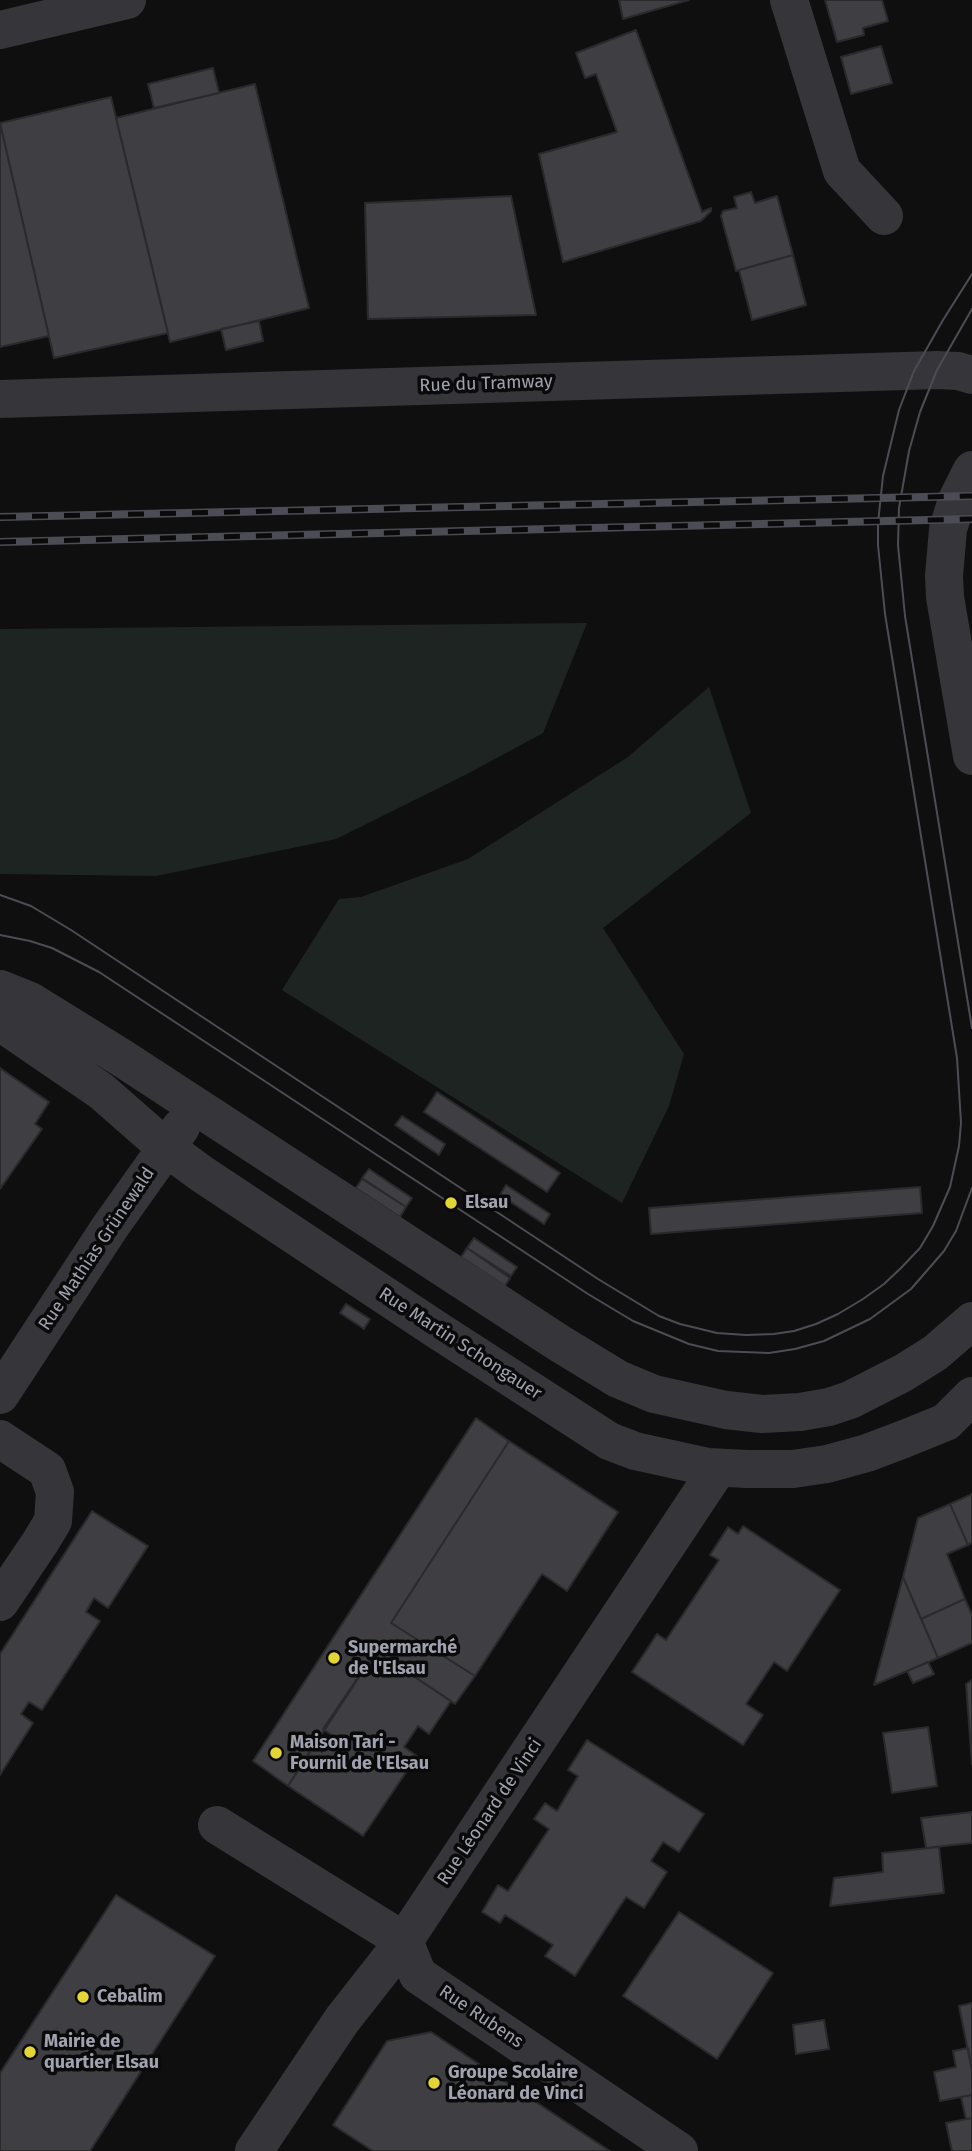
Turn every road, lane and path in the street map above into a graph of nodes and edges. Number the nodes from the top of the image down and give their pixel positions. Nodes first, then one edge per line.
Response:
1 (127, 0) edge
2 (789, 0) edge
3 (0, 30) edge
4 (884, 216) dead end
5 (972, 375) edge
6 (0, 399) edge
7 (972, 470) edge
8 (972, 757) edge
9 (0, 989) edge
10 (0, 1021) edge
11 (197, 1105) junction
12 (165, 1147) junction
13 (972, 1321) edge
14 (0, 1395) edge
15 (963, 1412) edge
16 (0, 1439) edge
17 (718, 1468) junction
18 (0, 1602) edge
19 (218, 1825) dead end
20 (404, 1941) junction
21 (254, 2151) edge
22 (679, 2151) edge

1 - 3 street
2 - 4 street
5 - 6 street, Rue du Tramway
7 - 8 street
9 - 11 street
10 - 12 street, Rue Martin Schongauer
11 - 12 street, Rue Mathias Grünewald
11 - 13 street
12 - 14 street, Rue Mathias Grünewald
12 - 17 street, Rue Martin Schongauer
15 - 17 street, Rue Martin Schongauer
16 - 18 street
17 - 20 street, Rue Léonard de Vinci
19 - 20 street
20 - 21 street, Rue Léonard de Vinci
20 - 22 street, Rue Rubens

